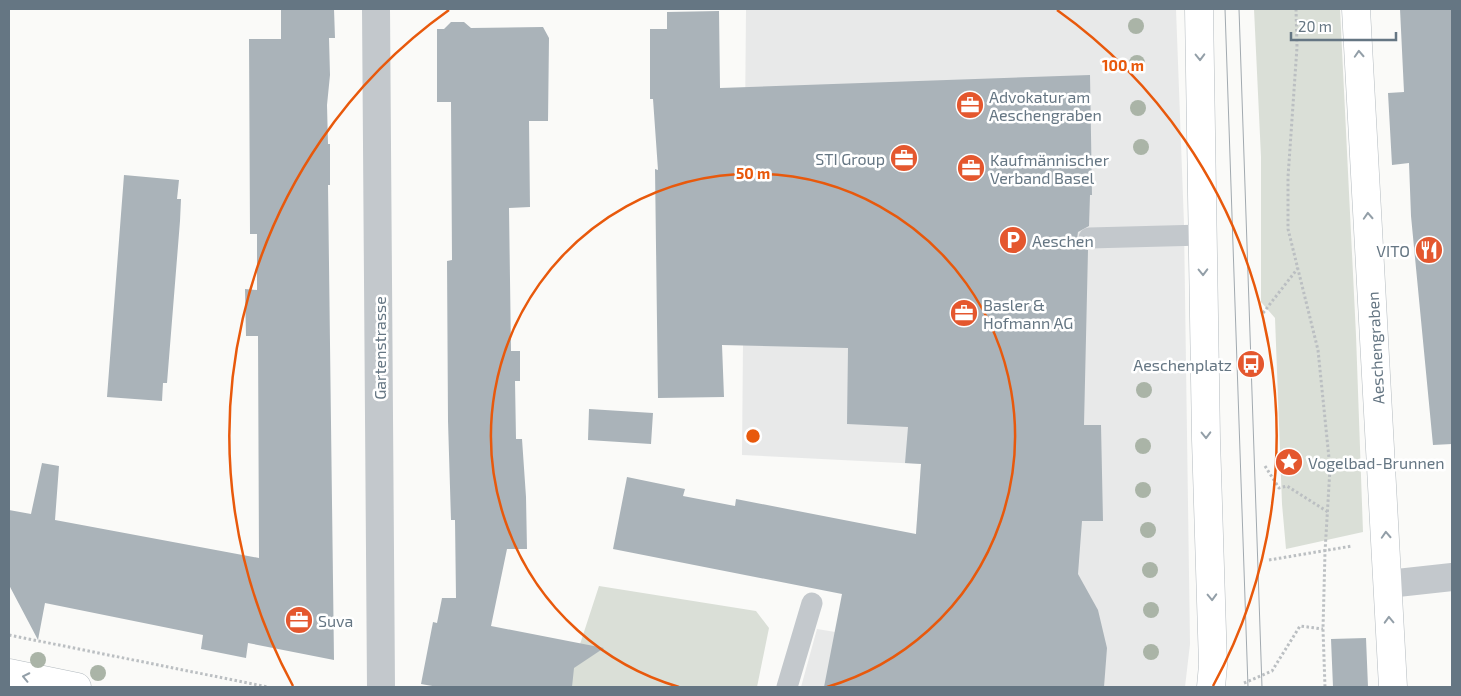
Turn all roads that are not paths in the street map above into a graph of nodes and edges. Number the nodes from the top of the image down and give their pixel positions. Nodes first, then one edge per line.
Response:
1 (376, 9) edge
2 (1199, 9) edge
3 (1356, 9) edge
4 (1203, 236) junction
5 (1089, 238) dead end
6 (1452, 578) edge
7 (1388, 584) junction
8 (812, 603) dead end
9 (9, 673) edge
10 (77, 687) edge
11 (381, 687) edge
12 (787, 687) edge
13 (1211, 687) edge
14 (1392, 687) edge

1 - 11 street, Gartenstrasse
2 -> 4 main road
7 -> 3 main road, Aeschengraben
4 - 5 lane
4 -> 13 main road
6 - 7 street
14 -> 7 main road, Aeschengraben
8 - 12 lane
10 -> 9 main road

